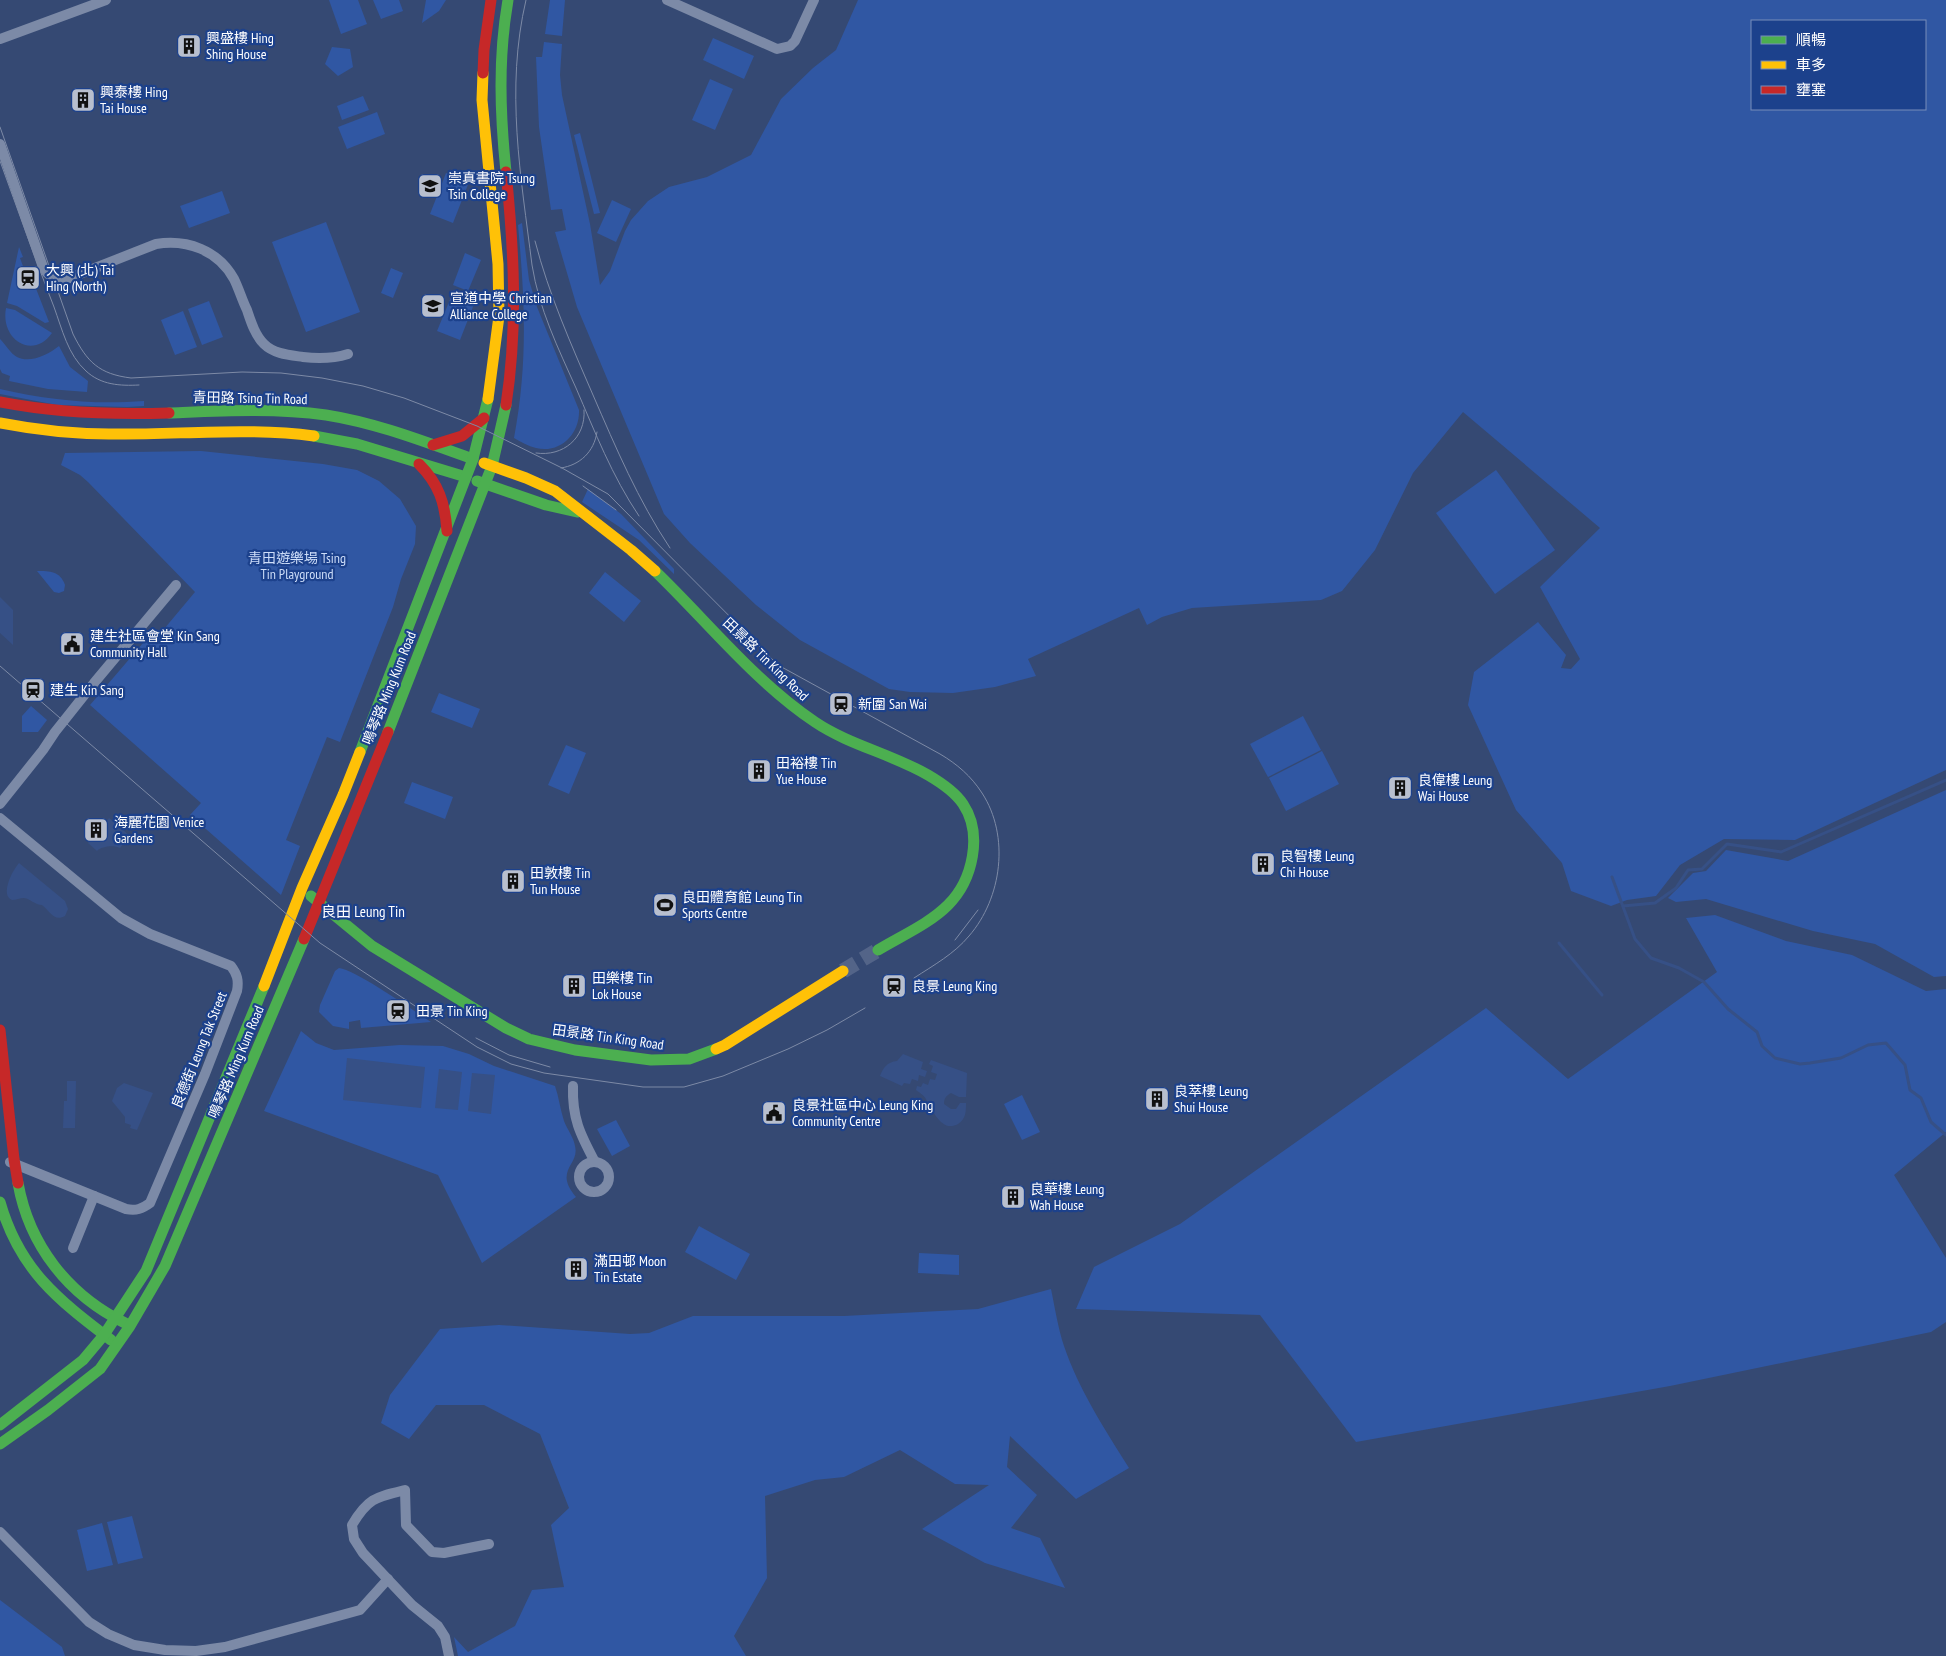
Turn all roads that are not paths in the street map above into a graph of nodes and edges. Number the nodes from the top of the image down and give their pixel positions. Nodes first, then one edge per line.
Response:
1 (106, 0) edge
2 (491, 0) edge
3 (508, 0) edge
4 (667, 0) edge
5 (814, 0) edge
6 (0, 39) edge
7 (0, 144) edge
8 (348, 354) dead end
9 (0, 402) edge
10 (484, 418) junction
11 (0, 423) edge
12 (433, 444) junction
13 (473, 459) junction
14 (418, 463) junction
15 (492, 466) junction
16 (466, 477) junction
17 (486, 483) junction
18 (581, 513) junction
19 (446, 531) junction
20 (176, 584) dead end
21 (0, 804) edge
22 (0, 818) edge
23 (302, 888) junction
24 (318, 902) junction
25 (878, 950) tunnel mouth
26 (843, 971) tunnel mouth
27 (0, 1030) edge
28 (573, 1086) dead end
29 (9, 1162) junction
30 (595, 1162) dead end
31 (94, 1196) junction
32 (0, 1202) edge
33 (73, 1248) dead end
34 (115, 1318) junction
35 (130, 1326) junction
36 (104, 1335) junction
37 (118, 1346) junction
38 (0, 1425) edge
39 (0, 1444) edge
40 (0, 1532) edge
41 (489, 1544) dead end
42 (388, 1578) junction
43 (449, 1656) edge

1 - 6 street
2 - 10 main road, 鳴琴路 Ming Kum Road
3 - 15 main road, 鳴琴路 Ming Kum Road
4 - 5 street
7 - 8 street
9 - 12 main road, 青田路 Tsing Tin Road
10 - 12 main road
10 - 13 main road, 鳴琴路 Ming Kum Road
11 - 14 main road
12 - 13 main road, 青田路 Tsing Tin Road
13 - 15 main road, 青田路 Tsing Tin Road
13 - 16 main road, 鳴琴路 Ming Kum Road
14 - 16 main road
14 - 19 main road
15 - 17 main road, 鳴琴路 Ming Kum Road
15 - 18 main road, 田景路 Tin King Road
16 - 17 main road
16 - 19 main road, 鳴琴路 Ming Kum Road
17 - 18 main road, 田景路 Tin King Road
17 - 24 main road, 鳴琴路 Ming Kum Road
18 - 25 main road, 田景路 Tin King Road
19 - 23 main road, 鳴琴路 Ming Kum Road
20 - 21 street
22 - 31 street, 良德街 Leung Tak Street
23 - 24 main road, 田景路 Tin King Road
23 - 34 main road, 鳴琴路 Ming Kum Road
24 - 26 main road, 田景路 Tin King Road
24 - 35 main road, 鳴琴路 Ming Kum Road
27 - 29 main road
28 - 30 street
29 - 31 street, 良德街 Leung Tak Street
29 - 34 main road
31 - 33 street
32 - 36 main road
34 - 35 main road
34 - 36 main road, 鳴琴路 Ming Kum Road
35 - 37 main road, 鳴琴路 Ming Kum Road
36 - 37 main road
36 - 38 main road, 鳴琴路 Ming Kum Road
37 - 39 main road, 鳴琴路 Ming Kum Road
40 - 42 street
41 - 42 street
42 - 43 street

